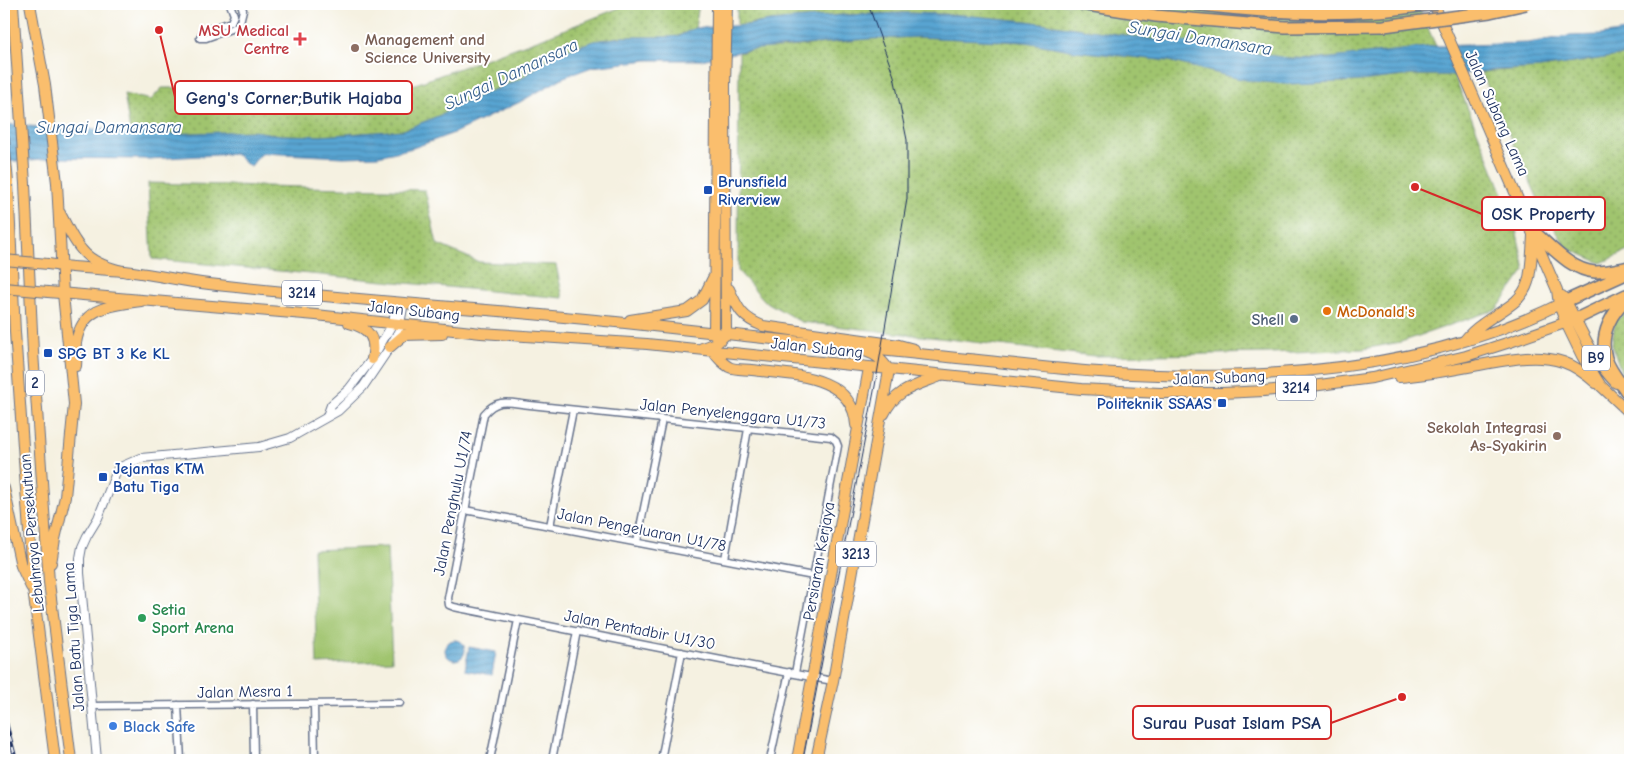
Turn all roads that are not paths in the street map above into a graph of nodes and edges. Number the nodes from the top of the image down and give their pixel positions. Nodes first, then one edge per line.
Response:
1 (13, 4) edge
2 (30, 4) edge
3 (230, 4) edge
4 (241, 4) edge
5 (717, 4) edge
6 (727, 4) edge
7 (1081, 4) edge
8 (1194, 4) edge
9 (1526, 4) edge
10 (1436, 6) edge
11 (721, 86) junction
12 (4, 139) edge
13 (57, 208) junction
14 (1533, 231) junction
15 (4, 260) edge
16 (61, 266) junction
17 (1630, 267) edge
18 (127, 272) junction
19 (1630, 272) edge
20 (714, 273) junction
21 (727, 284) junction
22 (4, 288) edge
23 (63, 294) junction
24 (1630, 295) edge
25 (141, 301) junction
26 (400, 302) junction
27 (1562, 303) junction
28 (316, 315) junction
29 (1571, 321) junction
30 (612, 322) junction
31 (397, 323) junction
32 (481, 333) junction
33 (726, 334) junction
34 (715, 342) junction
35 (1461, 343) junction
36 (390, 347) junction
37 (852, 347) junction
38 (905, 352) junction
39 (927, 355) junction
40 (372, 359) junction
41 (881, 359) junction
42 (869, 368) junction
43 (889, 370) junction
44 (941, 376) junction
45 (1372, 378) junction
46 (1601, 386) junction
47 (1628, 392) edge
48 (74, 404) junction
49 (573, 410) junction
50 (1630, 413) edge
51 (484, 414) joint
52 (327, 416) junction
53 (662, 420) junction
54 (879, 427) junction
55 (748, 429) junction
56 (857, 433) junction
57 (4, 488) edge
58 (465, 510) junction
59 (550, 526) junction
60 (637, 542) junction
61 (725, 559) junction
62 (813, 576) junction
63 (49, 582) junction
64 (33, 589) junction
65 (448, 598) joint
66 (518, 620) junction
67 (577, 631) junction
68 (682, 652) junction
69 (792, 673) junction
70 (813, 677) junction
71 (833, 681) junction
72 (400, 703) dead end
73 (253, 704) junction
74 (314, 704) junction
75 (178, 705) junction
76 (91, 706) junction
77 (55, 760) edge
78 (71, 760) edge
79 (97, 760) edge
80 (181, 760) edge
81 (254, 760) edge
82 (315, 760) edge
83 (490, 760) edge
84 (552, 760) edge
85 (661, 760) edge
86 (770, 760) edge
87 (797, 760) edge
88 (816, 760) edge

1 - 63 main road, Lebuhraya Persekutuan / 2
2 - 13 main road
3 - 4 street
5 - 11 main road
6 - 11 main road
7 - 9 highway, bridge
8 - 10 highway, bridge
10 - 14 main road, Jalan Subang Lama / B9
11 - 20 main road
11 - 21 main road
12 - 64 main road, Lebuhraya Persekutuan / 2
13 - 16 main road
13 - 18 main road
14 - 17 highway
14 - 27 main road, Jalan Subang Lama / B9
14 - 35 main road
15 - 16 main road, Jalan Subang / 3214, bridge
16 - 18 main road, Jalan Subang / 3214
16 - 23 main road
18 - 26 main road, Jalan Subang / 3214
19 - 27 highway
20 - 30 main road
20 - 34 main road
21 - 33 main road
21 - 39 main road
22 - 23 main road, Jalan Subang / 3214, bridge
23 - 25 main road, Jalan Subang / 3214
23 - 48 main road
24 - 29 highway
24 - 47 highway
25 - 28 main road, Jalan Subang / 3214
25 - 48 main road
26 - 30 main road, Jalan Subang / 3214
26 - 31 street
27 - 29 main road, B9
27 - 35 main road, Jalan Subang / 3214
28 - 31 main road, Jalan Subang / 3214
28 - 40 main road
29 - 45 main road, Jalan Subang / 3214
29 - 46 main road, B9
29 - 47 main road, B9
30 - 34 main road, Jalan Subang / 3214
31 - 32 main road, Jalan Subang / 3214
31 - 36 street, Jalan Batu Tiga Lama
31 - 40 street
32 - 34 main road, Jalan Subang / 3214
32 - 36 main road
33 - 34 main road
33 - 37 main road, Jalan Subang / 3214
34 - 42 main road, Jalan Subang / 3214
34 - 56 main road
35 - 39 main road, Jalan Subang / 3214
36 - 52 street, Jalan Batu Tiga Lama
37 - 38 main road, Jalan Subang / 3214
37 - 41 main road
38 - 39 main road, Jalan Subang / 3214
38 - 41 main road
40 - 52 street
41 - 42 main road
41 - 43 main road
42 - 43 main road, Jalan Subang / 3214
42 - 56 main road, Persiaran Kerjaya / 3213
43 - 44 main road, Jalan Subang / 3214
43 - 54 main road, 3213
44 - 45 main road, Jalan Subang / 3214
44 - 54 main road
45 - 46 main road
46 - 50 main road, B9
48 - 63 main road
49 - 51 street, Jalan Penyelenggara U1/73
49 - 53 street, Jalan Penyelenggara U1/73
49 - 59 street
51 - 58 street, Jalan Penghulu U1/74
52 - 76 street, Jalan Batu Tiga Lama
53 - 55 street, Jalan Penyelenggara U1/73
53 - 60 street
54 - 71 main road, 3213
55 - 61 street
55 - 62 street, Jalan Penyelenggara U1/73
56 - 70 main road, Persiaran Kerjaya / 3213
57 - 64 main road
58 - 59 street, Jalan Pengeluaran U1/78
58 - 65 street, Jalan Penghulu U1/74
59 - 60 street, Jalan Pengeluaran U1/78
60 - 61 street, Jalan Pengeluaran U1/78
61 - 62 street, Jalan Pengeluaran U1/78
62 - 69 street, Jalan Penyelenggara U1/73
63 - 78 main road, Lebuhraya Persekutuan / 2
64 - 77 main road, Lebuhraya Persekutuan / 2
65 - 66 street, Jalan Pentadbir U1/30
66 - 67 street, Jalan Pentadbir U1/30
66 - 83 street
67 - 68 street, Jalan Pentadbir U1/30
67 - 84 street
68 - 69 street, Jalan Pentadbir U1/30
68 - 85 street
69 - 70 street, Jalan Pentadbir U1/30
69 - 86 street, Jalan Penyelenggara U1/73
70 - 71 street, Jalan Pentadbir U1/30
70 - 87 main road, Persiaran Kerjaya / 3213
71 - 88 main road, 3213
72 - 74 street, Jalan Mesra 1
73 - 74 street, Jalan Mesra 1
73 - 75 street, Jalan Mesra 1
73 - 81 street
74 - 82 street
75 - 76 street, Jalan Mesra 1
75 - 80 street
76 - 79 street, Jalan Batu Tiga Lama

